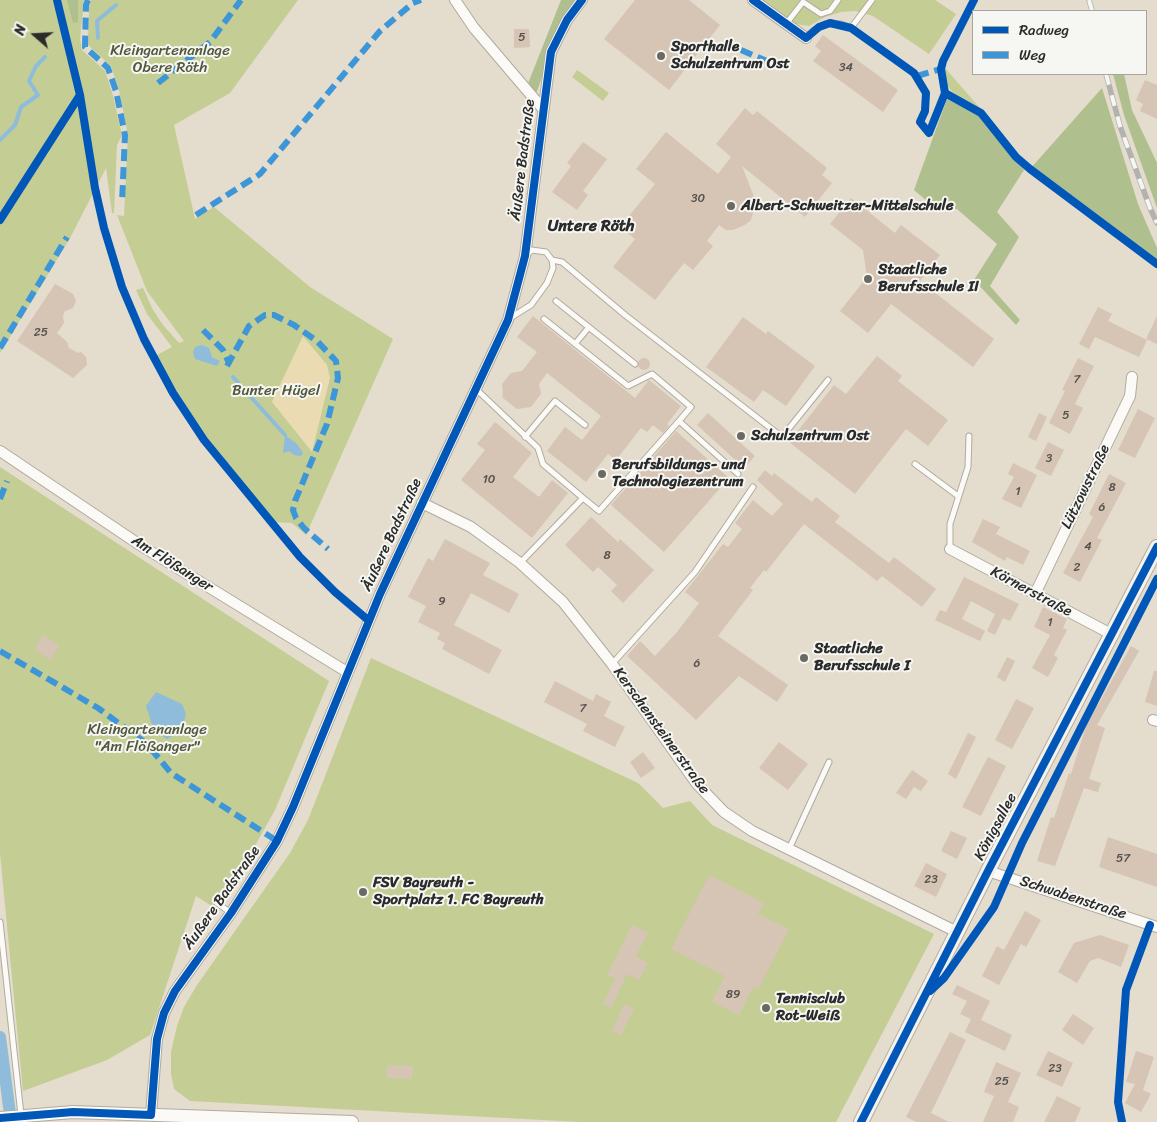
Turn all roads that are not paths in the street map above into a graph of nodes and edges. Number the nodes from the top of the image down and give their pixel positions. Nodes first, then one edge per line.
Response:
1 (456, 0) edge
2 (582, 0) edge
3 (753, 0) edge
4 (838, 0) edge
5 (872, 0) edge
6 (786, 24) junction
7 (851, 28) junction
8 (806, 38) joint
9 (543, 109) junction
10 (920, 122) dead end
11 (525, 256) junction
12 (552, 260) junction
13 (556, 301) dead end
14 (544, 319) dead end
15 (508, 320) junction
16 (588, 327) junction
17 (575, 344) junction
18 (634, 364) dead end
19 (1132, 377) dead end
20 (828, 380) dead end
21 (476, 389) junction
22 (678, 421) junction
23 (585, 425) dead end
24 (969, 436) dead end
25 (525, 437) junction
26 (0, 451) edge
27 (914, 464) dead end
28 (738, 474) dead end
29 (754, 487) dead end
30 (958, 496) junction
31 (583, 498) junction
32 (422, 503) junction
33 (1157, 546) edge
34 (950, 549) joint
35 (520, 563) junction
36 (1035, 594) junction
37 (1113, 635) junction
38 (612, 664) junction
39 (347, 672) junction
40 (829, 762) dead end
41 (788, 849) junction
42 (988, 871) junction
43 (222, 896) dead end
44 (231, 913) junction
45 (0, 922) edge
46 (1157, 927) edge
47 (957, 932) junction
48 (151, 1115) junction
49 (19, 1116) junction
50 (0, 1118) edge
51 (175, 1119) edge
52 (352, 1122) edge
53 (861, 1122) edge

1 - 9 street
2 - 9 street, Äußere Badstraße
3 - 6 street
4 - 6 lane
5 - 7 lane
6 - 8 street
7 - 8 lane
7 - 10 lane
9 - 11 street, Äußere Badstraße
11 - 12 lane
11 - 15 street, Äußere Badstraße
12 - 15 lane
12 - 20 lane
13 - 16 lane
14 - 17 lane
15 - 21 street, Äußere Badstraße
16 - 17 lane
16 - 18 lane
17 - 22 lane
19 - 36 street, Lützowstraße
21 - 25 lane
21 - 32 street, Äußere Badstraße
22 - 28 lane
22 - 31 lane
23 - 25 lane
24 - 30 lane
25 - 31 lane
26 - 39 street, Am Flößanger
27 - 30 lane
29 - 38 lane
30 - 34 lane
31 - 35 lane
32 - 35 street, Kerschensteinerstraße
32 - 39 street, Äußere Badstraße
33 - 37 main road, Königsallee
34 - 36 street, Körnerstraße
35 - 38 street, Kerschensteinerstraße
36 - 37 street, Körnerstraße
37 - 42 main road, Königsallee
38 - 41 street, Kerschensteinerstraße
39 - 44 street, Äußere Badstraße
40 - 41 lane
41 - 47 street, Kerschensteinerstraße
42 - 46 street, Schwabenstraße
42 - 47 main road, Königsallee
43 - 44 lane
44 - 48 street, Äußere Badstraße
45 - 49 lane
47 - 53 main road, Königsallee
48 - 49 street
48 - 51 street
49 - 50 street
51 - 52 street

